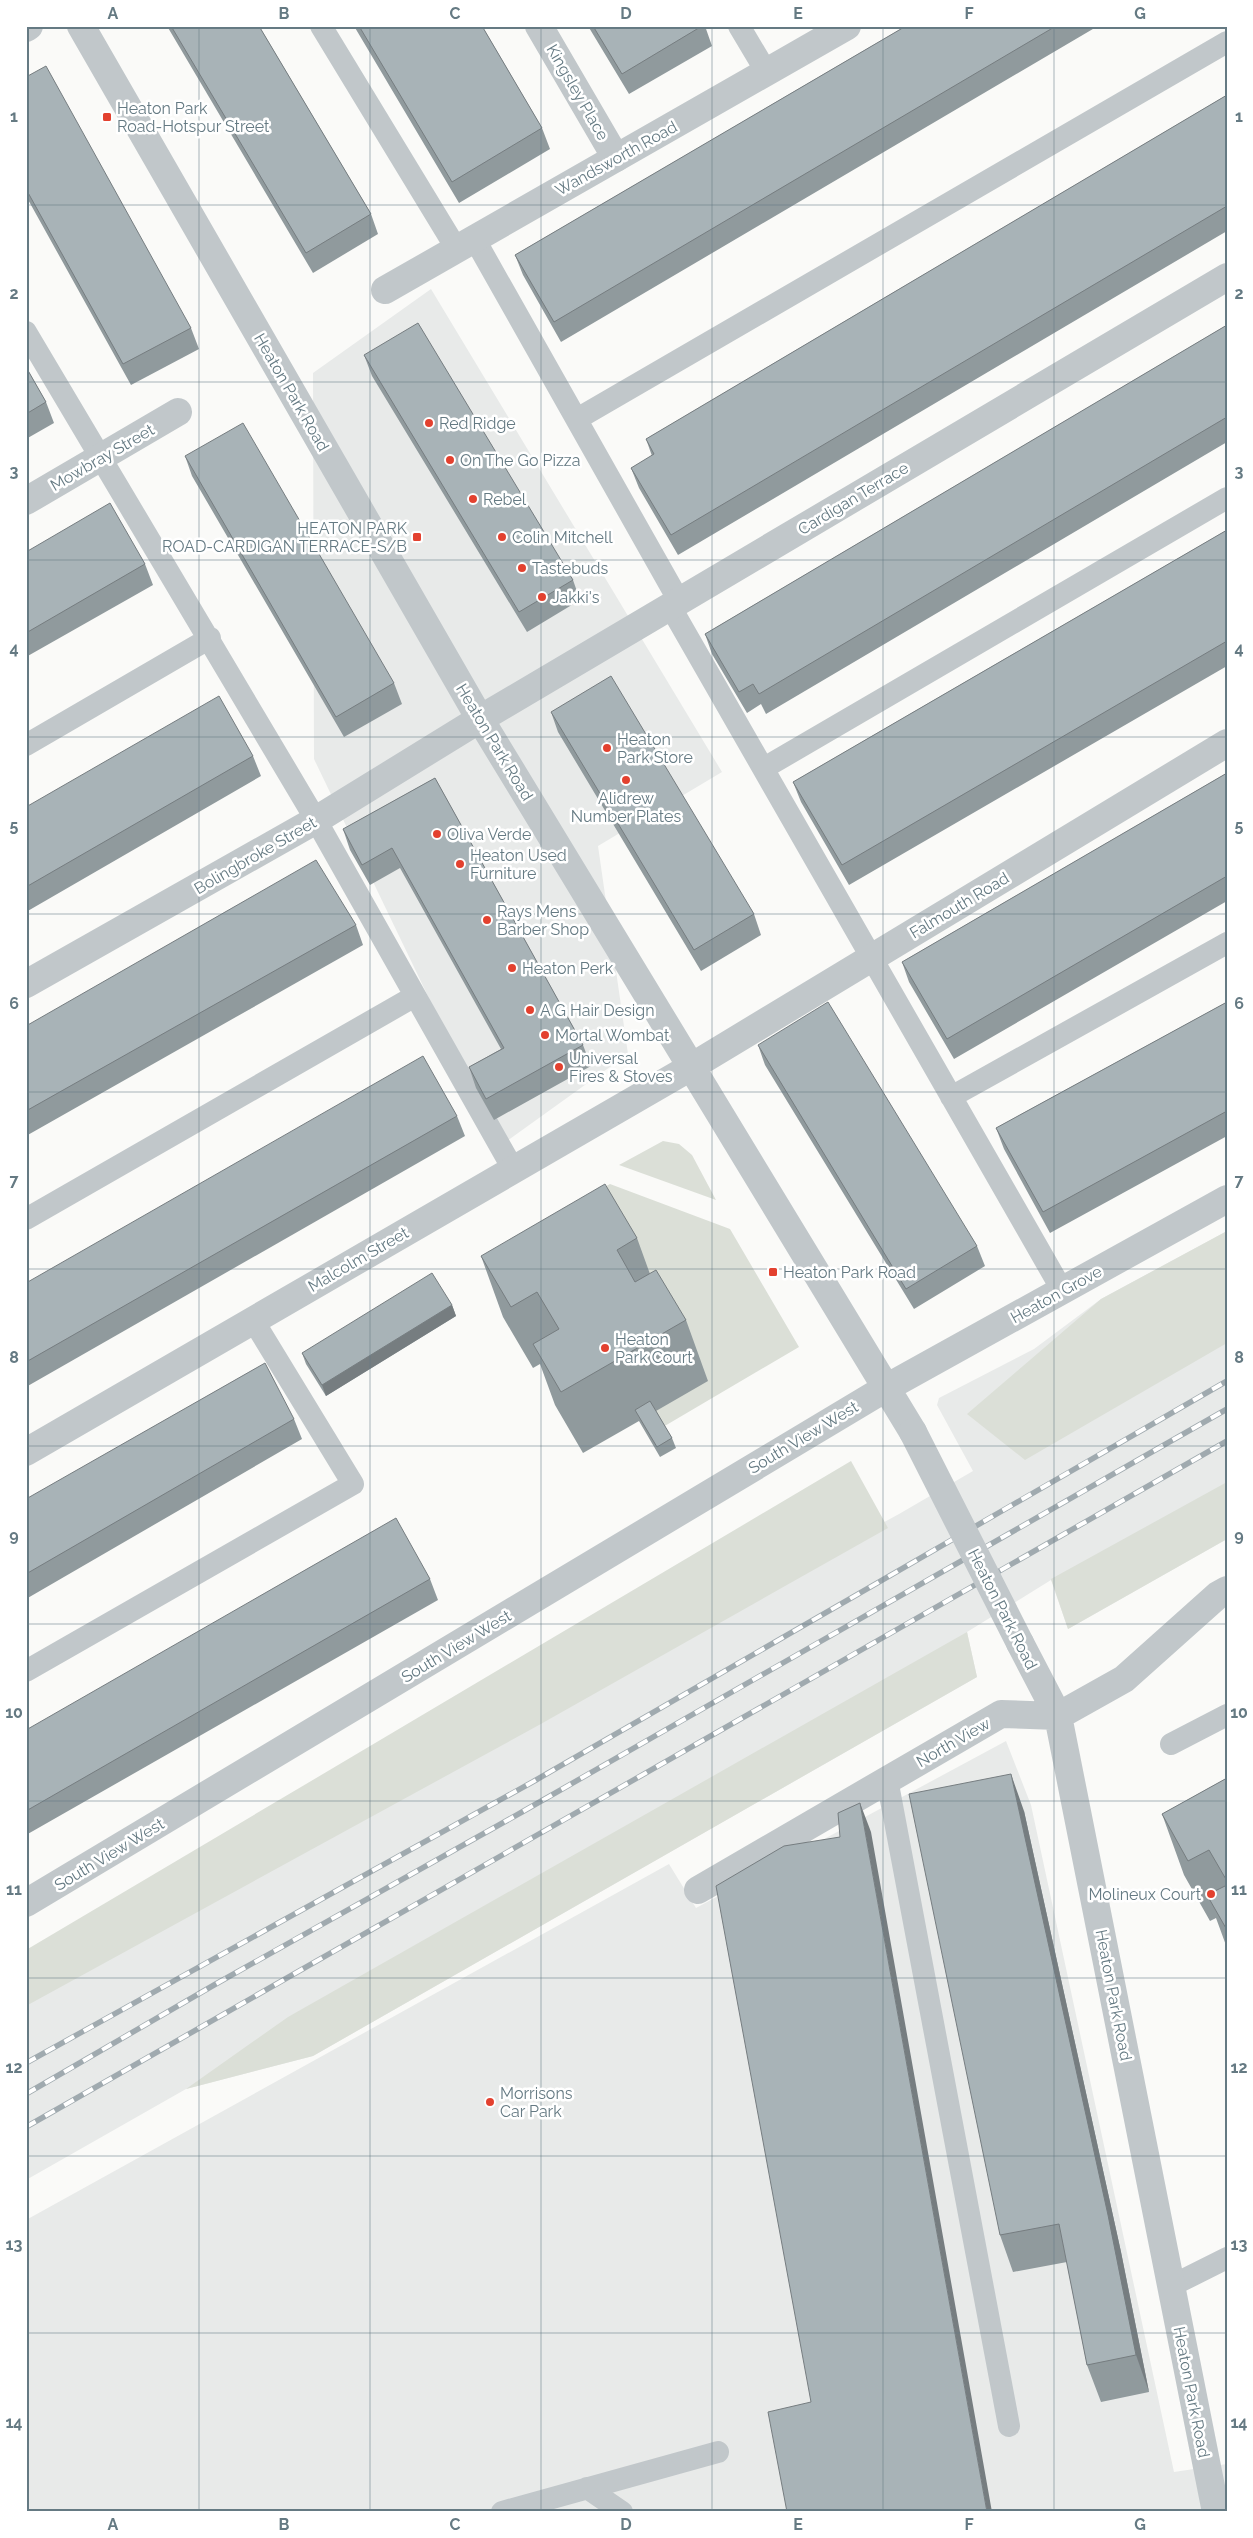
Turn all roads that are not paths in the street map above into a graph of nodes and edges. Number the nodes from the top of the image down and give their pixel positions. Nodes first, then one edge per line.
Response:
1 (81, 26) edge
2 (322, 26) edge
3 (540, 26) edge
4 (739, 26) edge
5 (847, 26) edge
6 (1227, 42) edge
7 (767, 73) junction
8 (616, 158) junction
9 (465, 243) junction
10 (1227, 277) edge
11 (385, 290) dead end
12 (26, 332) edge
13 (178, 412) dead end
14 (577, 419) junction
15 (101, 457) junction
16 (1227, 498) edge
17 (26, 501) edge
18 (675, 604) junction
19 (210, 638) junction
20 (480, 719) junction
21 (1227, 743) edge
22 (26, 745) edge
23 (764, 768) junction
24 (316, 820) junction
25 (1227, 943) edge
26 (873, 957) junction
27 (26, 984) edge
28 (415, 996) junction
29 (690, 1067) junction
30 (951, 1097) junction
31 (513, 1169) junction
32 (1227, 1200) edge
33 (26, 1219) edge
34 (1062, 1290) junction
35 (253, 1320) junction
36 (886, 1388) junction
37 (26, 1452) edge
38 (1227, 1590) edge
39 (26, 1671) edge
40 (1227, 1715) edge
41 (1058, 1716) junction
42 (1171, 1744) dead end
43 (887, 1779) junction
44 (698, 1890) dead end
45 (26, 1903) edge
46 (1227, 2258) edge
47 (1170, 2286) junction
48 (1009, 2426) dead end
49 (718, 2452) dead end
50 (1219, 2482) edge
51 (587, 2488) junction
52 (502, 2512) edge
53 (622, 2512) edge
54 (1216, 2512) edge

1 - 20 street, Heaton Park Road
2 - 9 lane
3 - 8 street, Kingsley Place
4 - 7 lane
5 - 7 street, Wandsworth Road
6 - 14 lane
7 - 8 street, Wandsworth Road
8 - 9 street, Wandsworth Road
9 - 11 street, Wandsworth Road
9 - 14 lane
10 - 18 street, Cardigan Terrace
12 - 15 lane
13 - 15 street, Mowbray Street
14 - 18 lane
15 - 17 street, Mowbray Street
15 - 19 lane
16 - 23 lane
18 - 20 street, Cardigan Terrace
18 - 23 lane
19 - 22 lane
19 - 24 lane
20 - 24 street, Bolingbroke Street
20 - 29 street, Heaton Park Road
21 - 26 street, Falmouth Road
23 - 26 lane
24 - 27 street, Bolingbroke Street
24 - 28 lane
25 - 30 lane
26 - 29 street, Falmouth Road
26 - 30 lane
28 - 31 lane
28 - 33 lane
29 - 31 street, Malcolm Street
29 - 36 street, Heaton Park Road
30 - 34 lane
31 - 35 street, Malcolm Street
32 - 34 street, Heaton Grove
34 - 36 street, Heaton Grove
35 - 37 street, Malcolm Street
35 - 39 lane
36 - 41 street, Heaton Park Road, bridge
36 - 45 street, South View West
38 - 41 street
40 - 42 lane
41 - 43 street, North View
41 - 47 street, Heaton Park Road
43 - 44 street, North View
43 - 48 lane
46 - 47 lane
47 - 50 street, Heaton Park Road
49 - 51 lane
50 - 54 street, Heaton Park Road
51 - 52 lane
51 - 53 lane

